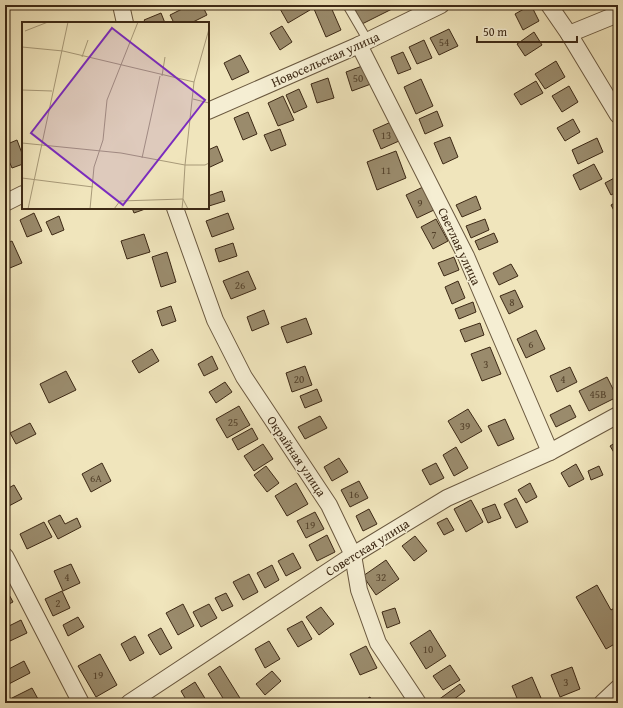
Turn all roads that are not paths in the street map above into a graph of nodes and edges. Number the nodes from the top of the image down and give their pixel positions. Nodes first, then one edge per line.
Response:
1 (121, 5) edge
2 (347, 5) edge
3 (441, 5) edge
4 (549, 5) edge
5 (618, 14) edge
6 (125, 22) edge
7 (569, 34) junction
8 (364, 43) junction
9 (209, 111) edge
10 (618, 115) edge
11 (22, 194) edge
12 (5, 203) edge
13 (175, 209) edge
14 (618, 415) edge
15 (550, 452) junction
16 (353, 555) junction
17 (5, 556) edge
18 (618, 688) edge
19 (81, 703) edge
20 (129, 703) edge
21 (418, 703) edge
22 (602, 703) edge

1 - 6 street
2 - 8 lane
3 - 8 street, Новосельская улица
4 - 7 street
5 - 7 street
7 - 10 street
8 - 9 street, Новосельская улица
8 - 15 street, Светлая улица
11 - 12 street
13 - 16 street, Окрайная улица
14 - 15 street, Советская улица
15 - 16 street, Советская улица
16 - 20 street, Советская улица
16 - 21 street, Окрайная улица
17 - 19 street
18 - 22 street

